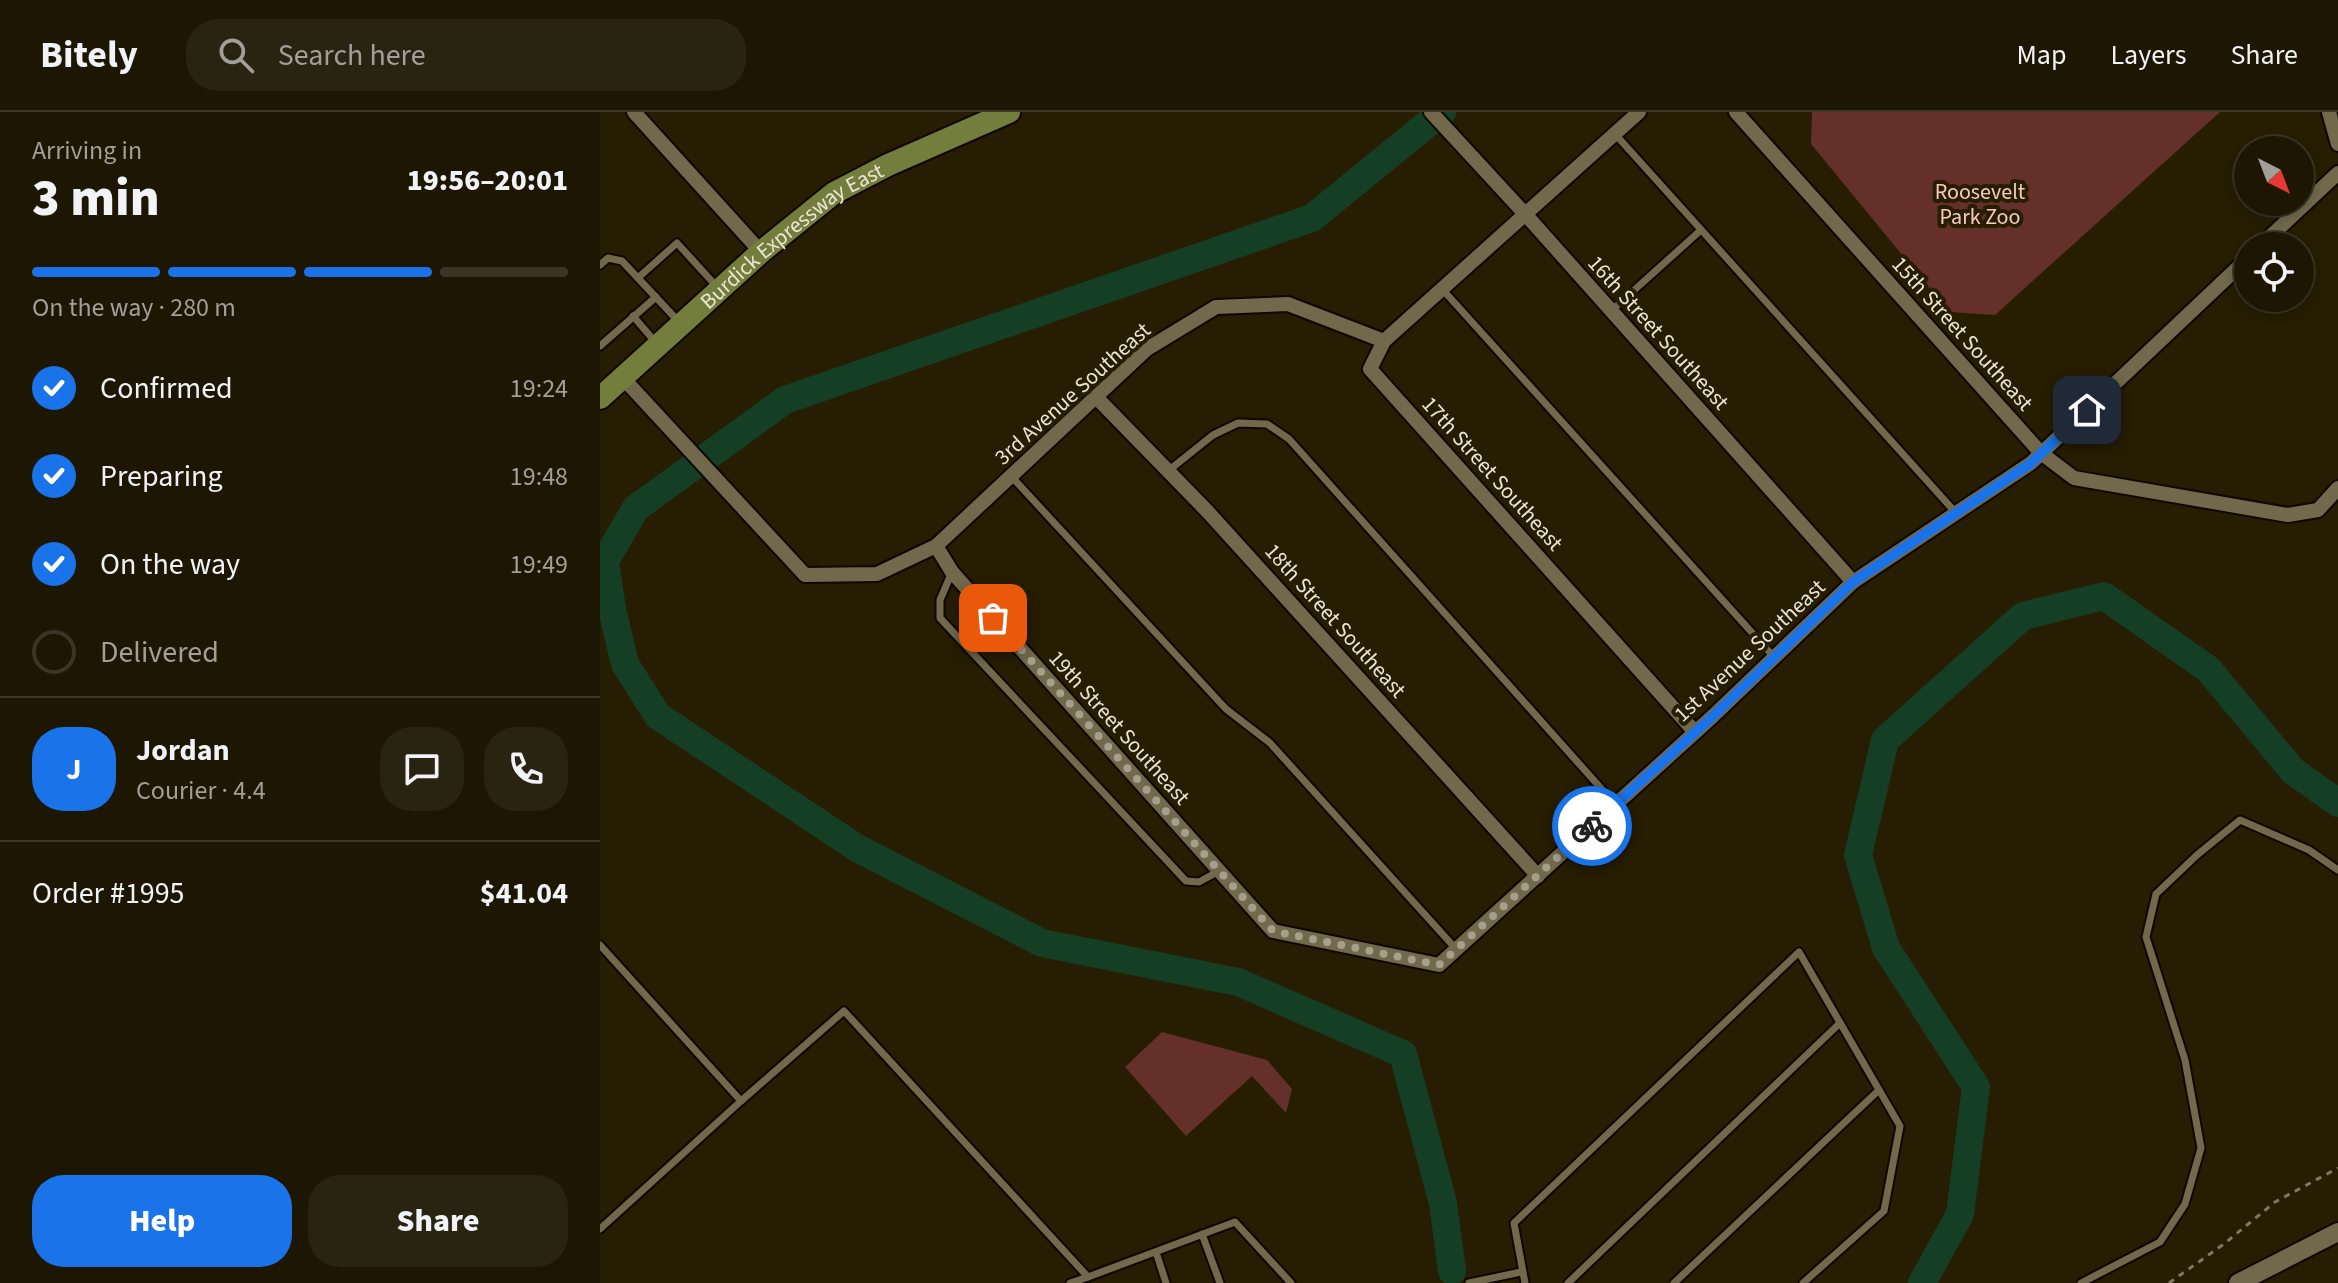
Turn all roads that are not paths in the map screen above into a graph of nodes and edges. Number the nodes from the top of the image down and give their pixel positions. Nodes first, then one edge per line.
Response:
1 (634, 112) edge
2 (1009, 112) edge
3 (1431, 112) edge
4 (1639, 112) edge
5 (1736, 112) edge
6 (2329, 112) edge
7 (1615, 134) junction
8 (2338, 144) edge
9 (2338, 173) edge
10 (1526, 215) junction
11 (1701, 230) junction
12 (2275, 232) edge
13 (761, 252) junction
14 (600, 265) edge
15 (2234, 271) edge
16 (639, 277) junction
17 (719, 290) junction
18 (1443, 290) junction
19 (656, 297) junction
20 (1611, 311) junction
21 (633, 316) junction
22 (681, 324) junction
23 (1384, 341) junction
24 (600, 346) edge
25 (658, 346) junction
26 (623, 378) junction
27 (600, 398) edge
28 (1097, 398) junction
29 (2041, 453) junction
30 (1168, 471) junction
31 (1011, 476) junction
32 (2338, 488) edge
33 (1956, 513) junction
34 (936, 546) junction
35 (952, 572) junction
36 (1853, 582) junction
37 (1774, 657) junction
38 (1695, 732) junction
39 (1616, 805) junction
40 (2338, 870) edge
41 (1219, 871) junction
42 (1538, 876) junction
43 (600, 945) edge
44 (1457, 949) junction
45 (1439, 965) joint
46 (1840, 1023) junction
47 (1879, 1090) junction
48 (741, 1101) junction
49 (600, 1229) edge
50 (2338, 1232) edge
51 (1202, 1234) junction
52 (1156, 1252) junction
53 (1521, 1272) junction
54 (1088, 1277) junction
55 (1070, 1283) edge
56 (1166, 1283) edge
57 (1220, 1283) edge
58 (1291, 1283) edge
59 (1469, 1283) edge
60 (1525, 1283) edge
61 (1568, 1283) edge
62 (1674, 1283) edge
63 (1803, 1283) edge
64 (2081, 1283) edge
65 (2238, 1283) edge

1 - 13 street
2 - 13 main road, Burdick Expressway East
3 - 10 street, 16th Street Southeast
4 - 7 street
5 - 29 street, 15th Street Southeast
6 - 8 street
7 - 10 street
7 - 11 lane
9 - 12 street
10 - 18 street
10 - 20 street, 16th Street Southeast
11 - 20 lane
11 - 33 lane
13 - 17 main road, Burdick Expressway East
14 - 16 lane
15 - 29 street, 1st Avenue Southeast
16 - 17 lane
16 - 19 lane
17 - 22 main road, Burdick Expressway East
18 - 23 street
18 - 37 lane
19 - 21 lane
19 - 22 lane
20 - 36 street, 16th Street Southeast
21 - 24 lane
21 - 25 lane
22 - 25 main road, Burdick Expressway East
23 - 28 street, 3rd Avenue Southeast
23 - 38 street, 17th Street Southeast
25 - 26 main road, Burdick Expressway East
26 - 27 main road, Burdick Expressway East
26 - 34 street
28 - 30 street, 18th Street Southeast
28 - 31 street, 3rd Avenue Southeast
29 - 32 street, 15th Street Southeast
29 - 33 street, 1st Avenue Southeast
30 - 39 lane
30 - 42 street, 18th Street Southeast
31 - 34 street, 3rd Avenue Southeast
31 - 44 lane
33 - 36 street, 1st Avenue Southeast
34 - 35 street, 19th Street Southeast
35 - 41 street, 19th Street Southeast
35 - 41 lane
36 - 37 street, 1st Avenue Southeast
37 - 38 street, 1st Avenue Southeast
38 - 39 street, 1st Avenue Southeast
39 - 42 street, 1st Avenue Southeast
40 - 64 lane
41 - 45 street, 19th Street Southeast
42 - 44 street, 1st Avenue Southeast
43 - 48 lane
44 - 45 street, 1st Avenue Southeast
46 - 47 lane
46 - 53 lane
46 - 61 lane
47 - 62 lane
47 - 63 lane
48 - 49 lane
48 - 54 lane
50 - 65 street
51 - 52 lane
51 - 57 lane
51 - 58 lane
52 - 54 lane
52 - 56 lane
53 - 59 lane
53 - 60 lane
54 - 55 lane

